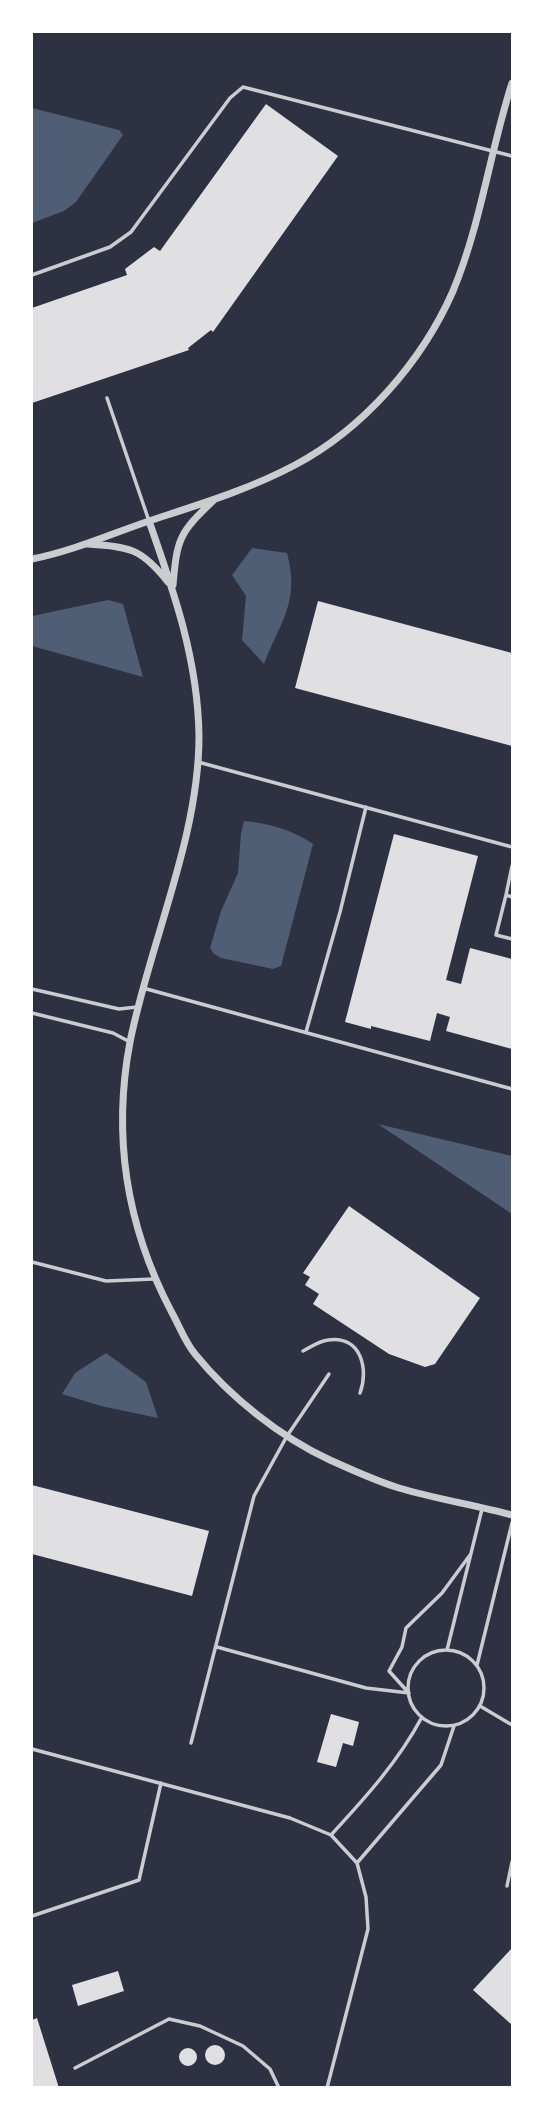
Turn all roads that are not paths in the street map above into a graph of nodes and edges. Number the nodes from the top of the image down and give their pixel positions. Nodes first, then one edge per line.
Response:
1 (513, 83) edge
2 (493, 151) junction
3 (513, 156) edge
4 (32, 275) edge
5 (107, 398) dead end
6 (216, 499) junction
7 (149, 521) junction
8 (85, 544) junction
9 (32, 559) edge
10 (173, 587) junction
11 (198, 762) junction
12 (366, 807) junction
13 (513, 847) edge
14 (513, 866) edge
15 (506, 895) junction
16 (513, 897) edge
17 (513, 939) edge
18 (143, 988) junction
19 (32, 989) edge
20 (139, 1006) junction
21 (32, 1013) edge
22 (306, 1032) junction
23 (130, 1043) junction
24 (513, 1089) edge
25 (32, 1262) edge
26 (154, 1279) junction
27 (303, 1351) dead end
28 (329, 1374) dead end
29 (360, 1393) dead end
30 (287, 1436) junction
31 (482, 1507) junction
32 (513, 1516) edge
33 (513, 1523) edge
34 (470, 1555) junction
35 (217, 1647) junction
36 (447, 1650) junction
37 (477, 1665) junction
38 (409, 1692) junction
39 (480, 1706) junction
40 (422, 1717) junction
41 (454, 1725) junction
42 (513, 1725) edge
43 (191, 1743) dead end
44 (32, 1749) edge
45 (161, 1783) junction
46 (331, 1835) junction
47 (513, 1862) edge
48 (357, 1863) junction
49 (507, 1886) dead end
50 (32, 1916) edge
51 (75, 2068) dead end
52 (279, 2088) edge
53 (327, 2088) edge

1 - 2 street
2 - 3 lane
2 - 4 lane
2 - 6 street
5 - 7 lane
6 - 7 street
6 - 10 street
7 - 8 street
7 - 10 street
8 - 9 street
8 - 10 street
10 - 11 street
11 - 12 lane
11 - 18 street
12 - 13 lane
12 - 22 lane
14 - 15 lane
15 - 16 lane
15 - 17 lane
18 - 20 street
18 - 22 lane
19 - 20 lane
20 - 23 street
21 - 23 lane
22 - 24 lane
23 - 26 street
25 - 26 lane
26 - 30 street
27 - 29 lane
28 - 30 lane
30 - 31 street
30 - 35 lane
31 - 32 street
31 - 34 lane
33 - 37 lane
34 - 36 lane
34 - 38 lane
35 - 38 lane
35 - 43 lane
36 - 37 lane
36 - 38 lane
37 - 39 lane
38 - 40 lane
39 - 41 lane
39 - 42 lane
40 - 41 lane
40 - 46 lane
41 - 48 lane
44 - 45 lane
45 - 46 lane
45 - 50 lane
46 - 48 lane
47 - 49 lane
48 - 53 lane
51 - 52 lane

